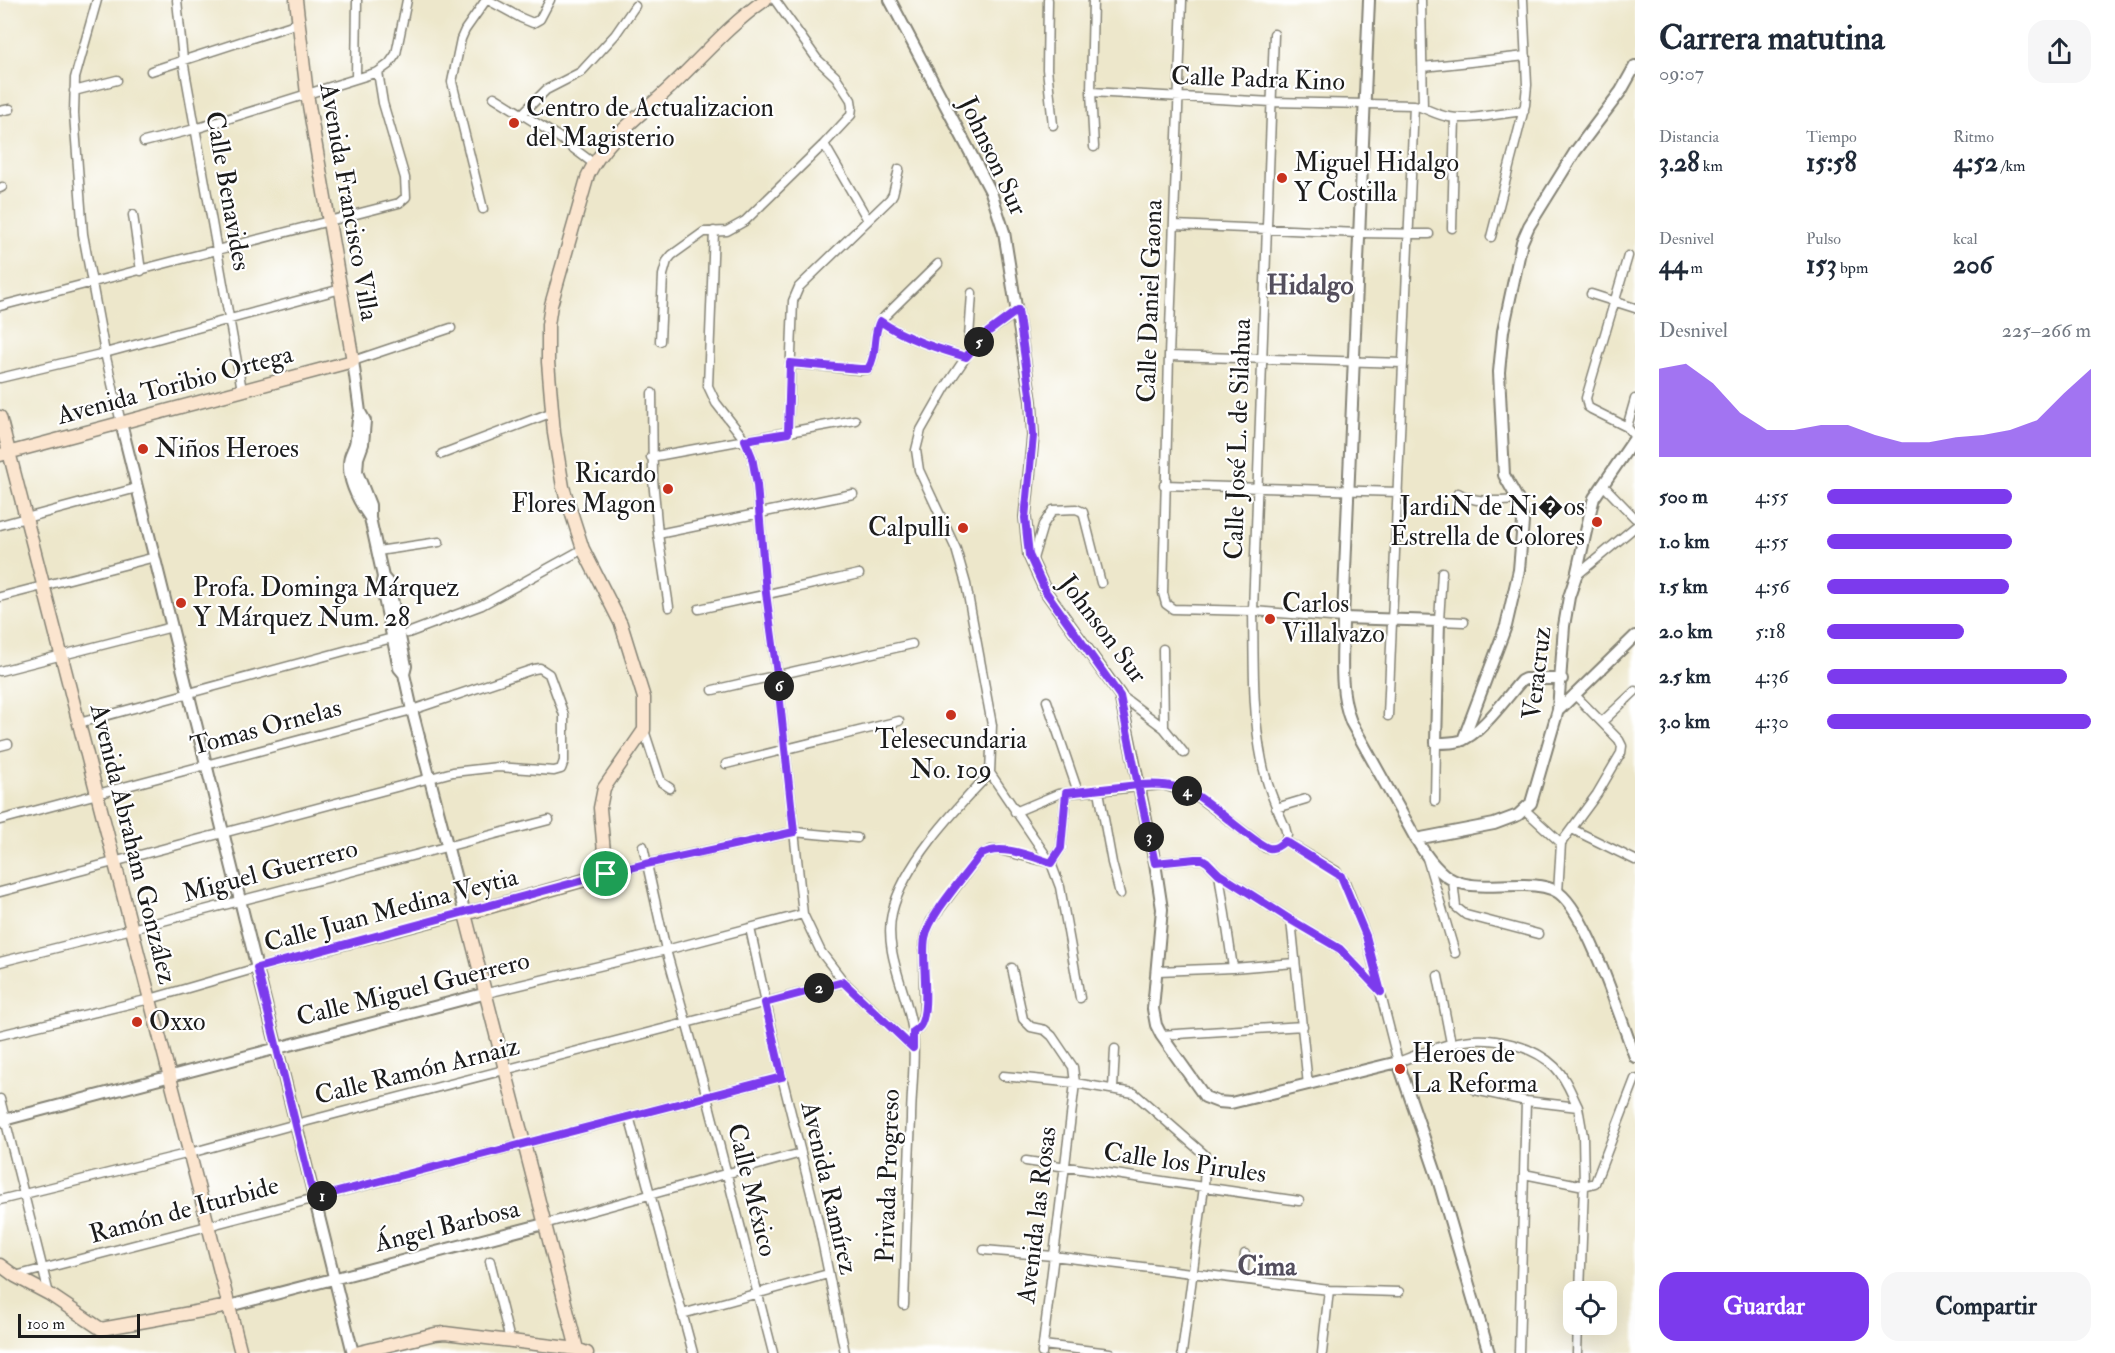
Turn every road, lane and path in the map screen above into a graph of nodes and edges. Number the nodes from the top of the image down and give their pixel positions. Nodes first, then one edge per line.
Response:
1 (97, 0) edge
2 (177, 0) edge
3 (296, 0) edge
4 (357, 0) edge
5 (407, 0) edge
6 (487, 0) edge
7 (550, 0) edge
8 (765, 0) edge
9 (775, 0) edge
10 (890, 0) edge
11 (1048, 0) edge
12 (1093, 0) edge
13 (1182, 0) edge
14 (1368, 0) edge
15 (1420, 0) edge
16 (1523, 0) edge
17 (634, 6) dead end
18 (298, 23) junction
19 (1274, 34) dead end
20 (1526, 56) junction
21 (183, 60) junction
22 (1635, 66) edge
23 (1423, 67) junction
24 (151, 70) dead end
25 (378, 72) junction
26 (356, 78) junction
27 (117, 80) dead end
28 (74, 91) junction
29 (1091, 92) junction
30 (307, 94) junction
31 (494, 97) dead end
32 (1179, 98) junction
33 (1272, 102) junction
34 (1364, 103) junction
35 (1414, 105) junction
36 (1423, 108) junction
37 (10, 109) dead end
38 (0, 111) edge
39 (1524, 111) junction
40 (522, 114) junction
41 (1455, 118) junction
42 (1053, 125) dead end
43 (195, 129) junction
44 (144, 142) dead end
45 (824, 144) junction
46 (1094, 147) dead end
47 (593, 163) junction
48 (899, 169) dead end
49 (483, 209) dead end
50 (133, 214) dead end
51 (329, 220) junction
52 (868, 220) junction
53 (1174, 225) junction
54 (1452, 228) dead end
55 (1267, 229) junction
56 (714, 231) junction
57 (1358, 233) junction
58 (1408, 234) junction
59 (1429, 234) dead end
60 (1491, 237) dead end
61 (217, 252) junction
62 (1628, 256) dead end
63 (938, 264) dead end
64 (141, 271) junction
65 (92, 283) junction
66 (340, 289) junction
67 (972, 293) dead end
68 (1592, 294) dead end
69 (1616, 303) junction
70 (0, 306) edge
71 (1635, 308) edge
72 (1018, 310) junction
73 (229, 319) junction
74 (880, 321) junction
75 (451, 328) dead end
76 (660, 340) dead end
77 (105, 353) junction
78 (968, 354) junction
79 (1168, 356) junction
80 (1262, 359) junction
81 (1353, 361) junction
82 (353, 362) junction
83 (790, 363) junction
84 (1403, 363) junction
85 (0, 378) edge
86 (242, 390) junction
87 (652, 393) dead end
88 (1635, 399) edge
89 (553, 412) junction
90 (0, 417) edge
91 (855, 420) dead end
92 (121, 423) junction
93 (1627, 427) junction
94 (788, 433) junction
95 (1635, 438) edge
96 (745, 440) junction
97 (5, 454) edge
98 (442, 454) dead end
99 (651, 458) junction
100 (1164, 484) junction
101 (1603, 485) junction
102 (1259, 487) junction
103 (137, 488) junction
104 (1349, 489) junction
105 (1398, 492) junction
106 (1458, 493) dead end
107 (853, 495) dead end
108 (1518, 500) junction
109 (759, 514) junction
110 (26, 518) junction
111 (1635, 518) edge
112 (0, 525) edge
113 (1635, 527) edge
114 (658, 534) junction
115 (439, 542) dead end
116 (583, 549) junction
117 (378, 551) junction
118 (155, 557) junction
119 (1032, 562) junction
120 (1442, 572) dead end
121 (859, 574) dead end
122 (1576, 576) junction
123 (383, 577) junction
124 (1101, 583) dead end
125 (44, 586) junction
126 (766, 593) junction
127 (0, 597) edge
128 (669, 607) dead end
129 (699, 609) dead end
130 (1253, 611) junction
131 (1343, 618) junction
132 (1393, 621) junction
133 (1439, 621) junction
134 (1464, 622) dead end
135 (172, 627) junction
136 (408, 633) dead end
137 (1635, 636) edge
138 (392, 638) junction
139 (912, 645) dead end
140 (1163, 649) dead end
141 (62, 656) junction
142 (0, 671) edge
143 (404, 674) junction
144 (777, 674) junction
145 (1562, 679) junction
146 (713, 690) dead end
147 (1635, 691) edge
148 (188, 692) junction
149 (1574, 694) junction
150 (1120, 696) junction
151 (1047, 701) dead end
152 (412, 710) junction
153 (1558, 710) junction
154 (1388, 716) dead end
155 (900, 721) dead end
156 (1602, 722) junction
157 (79, 723) junction
158 (1164, 728) junction
159 (644, 730) junction
160 (1463, 740) junction
161 (1436, 743) junction
162 (785, 750) junction
163 (1184, 753) dead end
164 (726, 764) dead end
165 (206, 765) junction
166 (990, 773) junction
167 (430, 779) junction
168 (1138, 785) junction
169 (670, 788) dead end
170 (1099, 791) junction
171 (1078, 792) junction
172 (1066, 793) junction
173 (97, 794) junction
174 (1306, 799) dead end
175 (1435, 801) dead end
176 (1276, 808) junction
177 (1525, 810) junction
178 (1014, 812) junction
179 (0, 819) edge
180 (549, 820) dead end
181 (1572, 829) junction
182 (794, 832) junction
183 (223, 833) junction
184 (857, 838) dead end
185 (1416, 839) junction
186 (1285, 841) junction
187 (1561, 843) junction
188 (447, 846) junction
189 (643, 846) dead end
190 (1427, 857) junction
191 (1635, 860) edge
192 (114, 861) junction
193 (1051, 863) junction
194 (1155, 863) junction
195 (646, 864) junction
196 (606, 874) junction
197 (1219, 874) junction
198 (1452, 881) junction
199 (0, 892) edge
200 (1558, 893) junction
201 (1120, 894) dead end
202 (240, 901) junction
203 (465, 914) junction
204 (803, 914) junction
205 (1291, 920) junction
206 (750, 928) junction
207 (132, 929) junction
208 (1538, 934) dead end
209 (666, 950) junction
210 (1455, 953) dead end
211 (0, 962) edge
212 (1295, 963) junction
213 (257, 968) junction
214 (1012, 968) dead end
215 (1233, 968) junction
216 (1158, 971) junction
217 (1438, 976) dead end
218 (843, 982) junction
219 (1381, 992) junction
220 (487, 993) junction
221 (1080, 998) dead end
222 (150, 999) junction
223 (765, 1003) junction
224 (687, 1023) junction
225 (1303, 1026) junction
226 (913, 1032) junction
227 (0, 1035) edge
228 (1161, 1035) junction
229 (1449, 1044) junction
230 (277, 1048) junction
231 (913, 1048) junction
232 (1115, 1048) dead end
233 (1635, 1058) edge
234 (1398, 1062) junction
235 (506, 1069) junction
236 (1003, 1076) dead end
237 (170, 1077) junction
238 (782, 1077) junction
239 (1635, 1079) edge
240 (1075, 1083) junction
241 (1308, 1085) junction
242 (1113, 1089) junction
243 (1475, 1090) dead end
244 (707, 1096) junction
245 (0, 1099) edge
246 (1526, 1101) junction
247 (1578, 1107) junction
248 (629, 1116) junction
249 (3, 1120) edge
250 (296, 1124) junction
251 (523, 1144) junction
252 (190, 1153) junction
253 (801, 1154) junction
254 (1026, 1161) dead end
255 (1065, 1167) junction
256 (1524, 1173) junction
257 (726, 1174) junction
258 (1584, 1186) junction
259 (1204, 1187) junction
260 (650, 1194) junction
261 (24, 1195) junction
262 (314, 1198) junction
263 (0, 1200) edge
264 (1299, 1201) dead end
265 (544, 1224) junction
266 (208, 1226) junction
267 (984, 1250) dead end
268 (1245, 1254) dead end
269 (1053, 1256) junction
270 (490, 1261) dead end
271 (0, 1266) edge
272 (43, 1269) junction
273 (1193, 1273) junction
274 (828, 1274) junction
275 (15, 1276) junction
276 (334, 1278) junction
277 (1243, 1279) junction
278 (1581, 1281) edge
279 (1329, 1290) junction
280 (1399, 1292) dead end
281 (757, 1293) junction
282 (50, 1294) junction
283 (904, 1305) dead end
284 (229, 1306) junction
285 (682, 1314) junction
286 (1577, 1335) edge
287 (510, 1340) junction
288 (1042, 1349) edge
289 (580, 1352) edge
290 (241, 1353) edge
291 (355, 1353) edge
292 (693, 1353) edge
293 (773, 1353) edge
294 (844, 1353) edge
295 (1110, 1353) edge
296 (1182, 1353) edge
297 (1322, 1353) edge
298 (1489, 1353) edge
299 (1519, 1353) edge
300 (1576, 1353) edge

1 - 28 street
2 - 21 street, Calle Benavides
3 - 18 main road, Avenida Francisco Villa
4 - 26 street, Avenida Francisco Villa
5 - 25 street
6 - 7 street
6 - 49 street
8 - 47 main road
9 - 45 street
10 - 72 street, Johnson Sur
11 - 42 street
12 - 29 street
13 - 32 street, Calle Daniel Gaona
14 - 34 street
15 - 23 street
16 - 20 street
17 - 40 street
18 - 21 street
18 - 30 main road, Avenida Francisco Villa
19 - 33 street, Calle José L. de Silahua
20 - 23 street
20 - 39 street
21 - 24 street
21 - 43 street, Calle Benavides
22 - 108 street
23 - 36 street
25 - 26 street
25 - 51 street
26 - 30 street
27 - 28 street
28 - 65 street
29 - 32 street, Calle Padra Kino
29 - 46 street
30 - 43 street
30 - 51 main road, Avenida Francisco Villa
31 - 40 street
32 - 33 street, Calle Padra Kino
32 - 53 street, Calle Daniel Gaona
33 - 34 street, Calle Padra Kino
33 - 55 street, Calle José L. de Silahua
34 - 35 street, Calle Padra Kino
34 - 57 street
35 - 36 street, Calle Padra Kino
35 - 58 street
36 - 41 street, Calle Padra Kino
37 - 38 street
39 - 41 street
39 - 60 street
40 - 47 street
41 - 54 street
43 - 44 street
43 - 61 street, Calle Benavides
45 - 52 street
45 - 56 street
47 - 89 main road
48 - 52 street
50 - 64 street
51 - 61 street
51 - 66 main road, Avenida Francisco Villa
52 - 83 street
53 - 55 street
53 - 79 street, Calle Daniel Gaona
55 - 57 street
55 - 80 street, Calle José L. de Silahua
56 - 76 street
56 - 96 street
57 - 58 street
57 - 81 street
58 - 59 street
58 - 84 street
61 - 64 street
61 - 73 street, Calle Benavides
62 - 69 street
63 - 74 street
64 - 65 street
65 - 70 street
65 - 77 street
66 - 73 street
66 - 82 main road, Avenida Francisco Villa
67 - 78 street
68 - 69 street
69 - 71 street
69 - 93 street
72 - 78 street
72 - 119 street, Johnson Sur
73 - 77 street
73 - 86 street, Calle Benavides
74 - 78 street
74 - 83 street
75 - 82 street
77 - 85 street
77 - 92 street
78 - 166 street
79 - 80 street
79 - 100 street, Calle Daniel Gaona
80 - 81 street
80 - 102 street, Calle José L. de Silahua
81 - 84 street
81 - 104 street
82 - 86 main road, Avenida Toribio Ortega
82 - 117 street, Avenida Francisco Villa
83 - 94 street
84 - 105 street
86 - 92 main road, Avenida Toribio Ortega
87 - 99 street
88 - 93 street
89 - 98 street
89 - 116 main road
90 - 97 main road, Avenida Abraham González
91 - 94 street
92 - 97 main road, Avenida Toribio Ortega
92 - 103 street
93 - 95 street
94 - 96 street
95 - 101 street, Veracruz
96 - 99 street
96 - 109 street
97 - 110 main road, Avenida Abraham González
99 - 114 street
100 - 102 street
100 - 130 street, Calle Daniel Gaona
101 - 111 street
101 - 122 street, Veracruz
102 - 104 street
102 - 130 street, Calle José L. de Silahua
103 - 110 street
103 - 118 street
104 - 105 street
104 - 131 street
105 - 132 street
106 - 108 street
107 - 109 street
108 - 160 street
109 - 114 street
109 - 126 street
110 - 112 street
110 - 125 main road, Avenida Abraham González
113 - 122 street
114 - 128 street
115 - 117 street
116 - 136 street
116 - 159 main road
117 - 123 street, Avenida Francisco Villa
118 - 125 street
118 - 135 street
119 - 124 street
119 - 150 street, Johnson Sur
120 - 133 street
121 - 126 street
122 - 145 street, Veracruz
123 - 138 street, Avenida Francisco Villa
123 - 143 street, Avenida Francisco Villa
125 - 127 street
125 - 141 main road, Avenida Abraham González
126 - 129 street
126 - 144 street
130 - 131 street
130 - 176 street, Calle José L. de Silahua
131 - 132 street
131 - 185 street
132 - 133 street
132 - 154 street
133 - 134 street
133 - 161 street
135 - 141 street
135 - 148 street
137 - 149 street
138 - 143 street, Avenida Francisco Villa
138 - 148 street
139 - 144 street
140 - 158 street
141 - 142 street
141 - 157 main road, Avenida Abraham González
143 - 152 street, Avenida Francisco Villa
144 - 146 street
144 - 162 street
145 - 153 street, Veracruz
145 - 160 street
147 - 156 street
148 - 157 street
148 - 165 street
149 - 153 street
149 - 156 street
150 - 158 street, Johnson Sur
150 - 168 street
151 - 171 street
152 - 165 street, Tomas Ornelas
152 - 167 street, Avenida Francisco Villa
152 - 167 street, Tomas Ornelas
153 - 177 street, Veracruz
155 - 162 street
156 - 181 street
157 - 173 main road, Avenida Abraham González
158 - 163 street, Johnson Sur
159 - 169 street
159 - 196 main road
160 - 161 street
161 - 175 street
162 - 164 street
162 - 182 street
165 - 173 street, Tomas Ornelas
165 - 183 street
166 - 178 street
166 - 226 street
167 - 183 street
167 - 188 street, Avenida Francisco Villa
168 - 170 street
168 - 186 street
168 - 194 street
170 - 171 street
170 - 201 street
171 - 172 street
172 - 178 street
172 - 193 street
173 - 179 street, Tomas Ornelas
173 - 192 main road, Avenida Abraham González
174 - 176 street
176 - 186 street, Calle José L. de Silahua
177 - 185 street
177 - 187 street
178 - 193 street
180 - 188 street, Miguel Guerrero
181 - 187 street
181 - 191 street
182 - 184 street, Calle Juan Medina Veytia
182 - 195 street, Calle Juan Medina Veytia
182 - 204 street
183 - 192 street
183 - 202 street
185 - 190 street
186 - 219 street
187 - 200 street
188 - 202 street, Miguel Guerrero
188 - 203 street, Avenida Francisco Villa
189 - 195 street, Calle México
190 - 198 street
190 - 210 street
192 - 199 street
192 - 207 main road, Avenida Abraham González
193 - 221 street
193 - 226 street
194 - 197 street
194 - 216 street
195 - 196 street, Calle Juan Medina Veytia
195 - 209 street, Calle México
196 - 203 main road, Calle Juan Medina Veytia
197 - 205 street
197 - 215 street
198 - 200 street
198 - 208 street
200 - 233 street
202 - 207 street, Miguel Guerrero
202 - 213 street
203 - 213 street, Calle Juan Medina Veytia
203 - 220 main road, Avenida Francisco Villa
204 - 206 street, Calle Miguel Guerrero
204 - 218 street
205 - 212 street
205 - 219 street
206 - 209 street, Calle Miguel Guerrero
206 - 223 street, Avenida Ramírez
207 - 211 street, Miguel Guerrero
207 - 222 main road, Avenida Abraham González
209 - 220 street, Calle Miguel Guerrero
209 - 224 street, Calle México
212 - 215 street
212 - 225 street
213 - 222 street, Calle Juan Medina Veytia
213 - 230 street
214 - 240 street
215 - 216 street
216 - 228 street
217 - 229 street
218 - 223 street, Calle Ramón Arnaiz
218 - 231 street
219 - 234 street
220 - 230 street, Calle Miguel Guerrero
220 - 235 main road, Avenida Francisco Villa
222 - 227 street, Calle Juan Medina Veytia
222 - 237 main road, Avenida Abraham González
223 - 224 street, Calle Ramón Arnaiz
223 - 238 street, Avenida Ramírez
224 - 235 street, Calle Ramón Arnaiz
224 - 244 street, Calle México
225 - 228 street
225 - 241 street
226 - 231 street, Privada Progreso
228 - 241 street
229 - 234 street
229 - 247 street
230 - 237 street, Calle Miguel Guerrero
230 - 250 street
231 - 283 street, Privada Progreso
232 - 242 street
234 - 241 street
234 - 298 street
235 - 250 street, Calle Ramón Arnaiz
235 - 251 main road, Avenida Francisco Villa
236 - 240 street
237 - 249 street, Calle Miguel Guerrero
237 - 252 main road, Avenida Abraham González
238 - 244 street, Ramón de Iturbide
238 - 253 street, Avenida Ramírez
239 - 258 street
240 - 242 street
240 - 255 street, Avenida las Rosas
242 - 259 street
243 - 246 street
244 - 248 street, Ramón de Iturbide
244 - 257 street, Calle México
245 - 249 street
246 - 247 street
246 - 256 street
247 - 258 street
248 - 251 street, Ramón de Iturbide
248 - 260 street
249 - 261 street
250 - 252 street, Calle Ramón Arnaiz
250 - 262 street
251 - 262 street, Ramón de Iturbide
251 - 265 main road, Avenida Francisco Villa
252 - 261 street, Calle Ramón Arnaiz
252 - 266 main road, Avenida Abraham González
253 - 257 street, Ángel Barbosa
253 - 274 street, Avenida Ramírez
254 - 255 street, Calle los Pirules
255 - 259 street, Calle los Pirules
255 - 269 street, Avenida las Rosas
256 - 258 street
256 - 299 street
257 - 260 street, Ángel Barbosa
257 - 281 street, Calle México
258 - 278 street
259 - 264 street, Calle los Pirules
259 - 273 street
260 - 265 street, Ángel Barbosa
260 - 285 street
261 - 263 street, Calle Ramón Arnaiz
261 - 272 street
262 - 266 street, Ramón de Iturbide
262 - 276 street
265 - 276 street, Ángel Barbosa
265 - 289 main road, Avenida Francisco Villa
266 - 272 street, Ramón de Iturbide
266 - 284 main road, Avenida Abraham González
267 - 269 street
268 - 277 street
269 - 273 street
269 - 288 street, Avenida las Rosas
270 - 287 street
271 - 275 main road
272 - 275 street, Ramón de Iturbide
272 - 282 street
273 - 277 street
273 - 296 street
274 - 281 street
274 - 294 street, Avenida Ramírez
275 - 282 main road
276 - 284 street, Ángel Barbosa
276 - 291 street
277 - 279 street
279 - 280 street
279 - 297 street
281 - 285 street
281 - 293 street, Calle México
282 - 284 main road, Ángel Barbosa
284 - 290 main road, Avenida Abraham González
285 - 292 street
286 - 300 street
287 - 289 main road
287 - 291 main road
288 - 295 street

